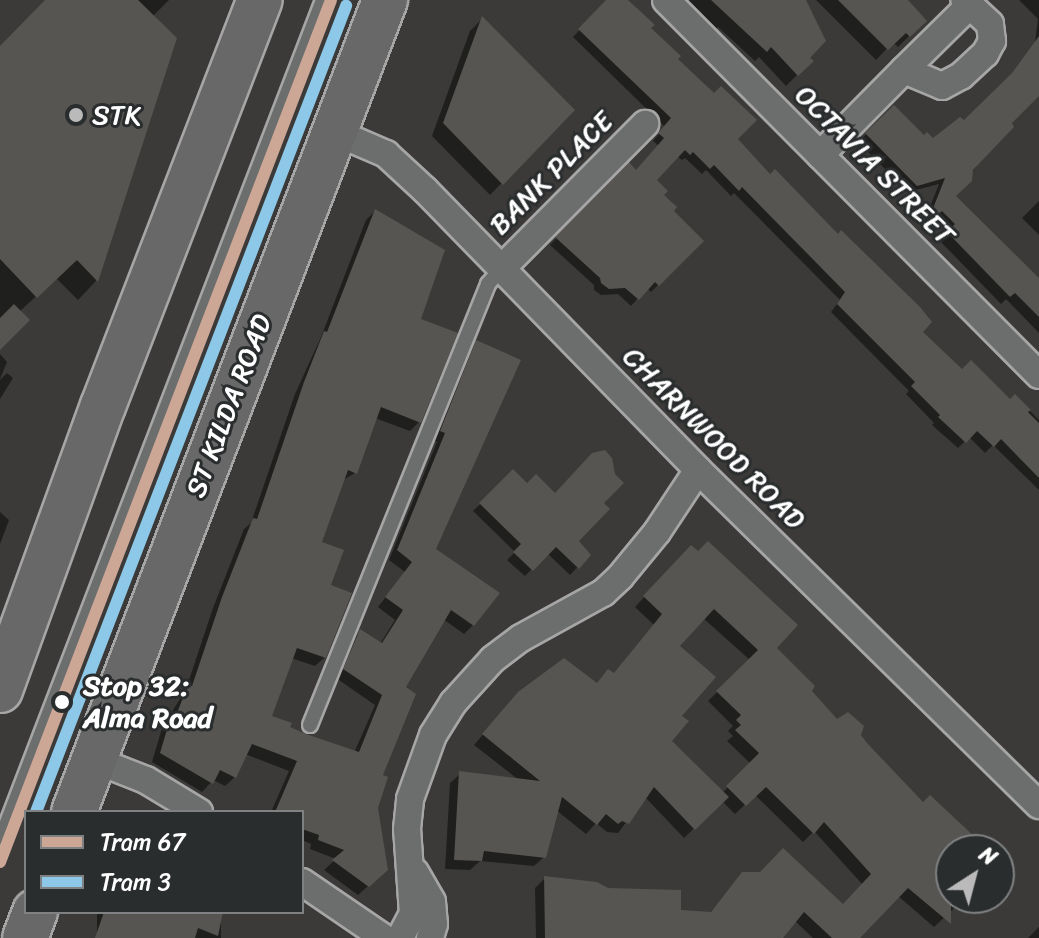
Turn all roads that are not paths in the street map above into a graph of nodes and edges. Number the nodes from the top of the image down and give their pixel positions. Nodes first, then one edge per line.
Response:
1 (260, 0) edge
2 (323, 0) edge
3 (385, 0) edge
4 (666, 0) edge
5 (967, 2) edge
6 (904, 70) junction
7 (645, 124) dead end
8 (335, 132) junction
9 (820, 155) junction
10 (503, 267) junction
11 (1039, 375) edge
12 (698, 470) junction
13 (0, 690) edge
14 (310, 725) dead end
15 (95, 760) junction
16 (1039, 805) edge
17 (75, 810) edge
18 (196, 810) edge
19 (0, 841) edge
20 (409, 854) junction
21 (304, 883) edge
22 (34, 914) edge
23 (25, 938) edge
24 (384, 938) edge
25 (400, 938) edge
26 (430, 938) edge

1 - 13 highway
2 - 19 lane
3 - 8 highway, ST KILDA ROAD
4 - 9 street, OCTAVIA STREET
5 - 6 street
5 - 6 street
6 - 9 street
7 - 10 street, BANK PLACE
8 - 10 street, CHARNWOOD ROAD
8 - 15 highway, ST KILDA ROAD
9 - 11 street, OCTAVIA STREET
10 - 12 street, CHARNWOOD ROAD
10 - 14 lane
12 - 16 street, CHARNWOOD ROAD
12 - 20 street
15 - 17 highway, ST KILDA ROAD
15 - 18 street
20 - 25 street
20 - 26 street
21 - 24 street
22 - 23 highway

